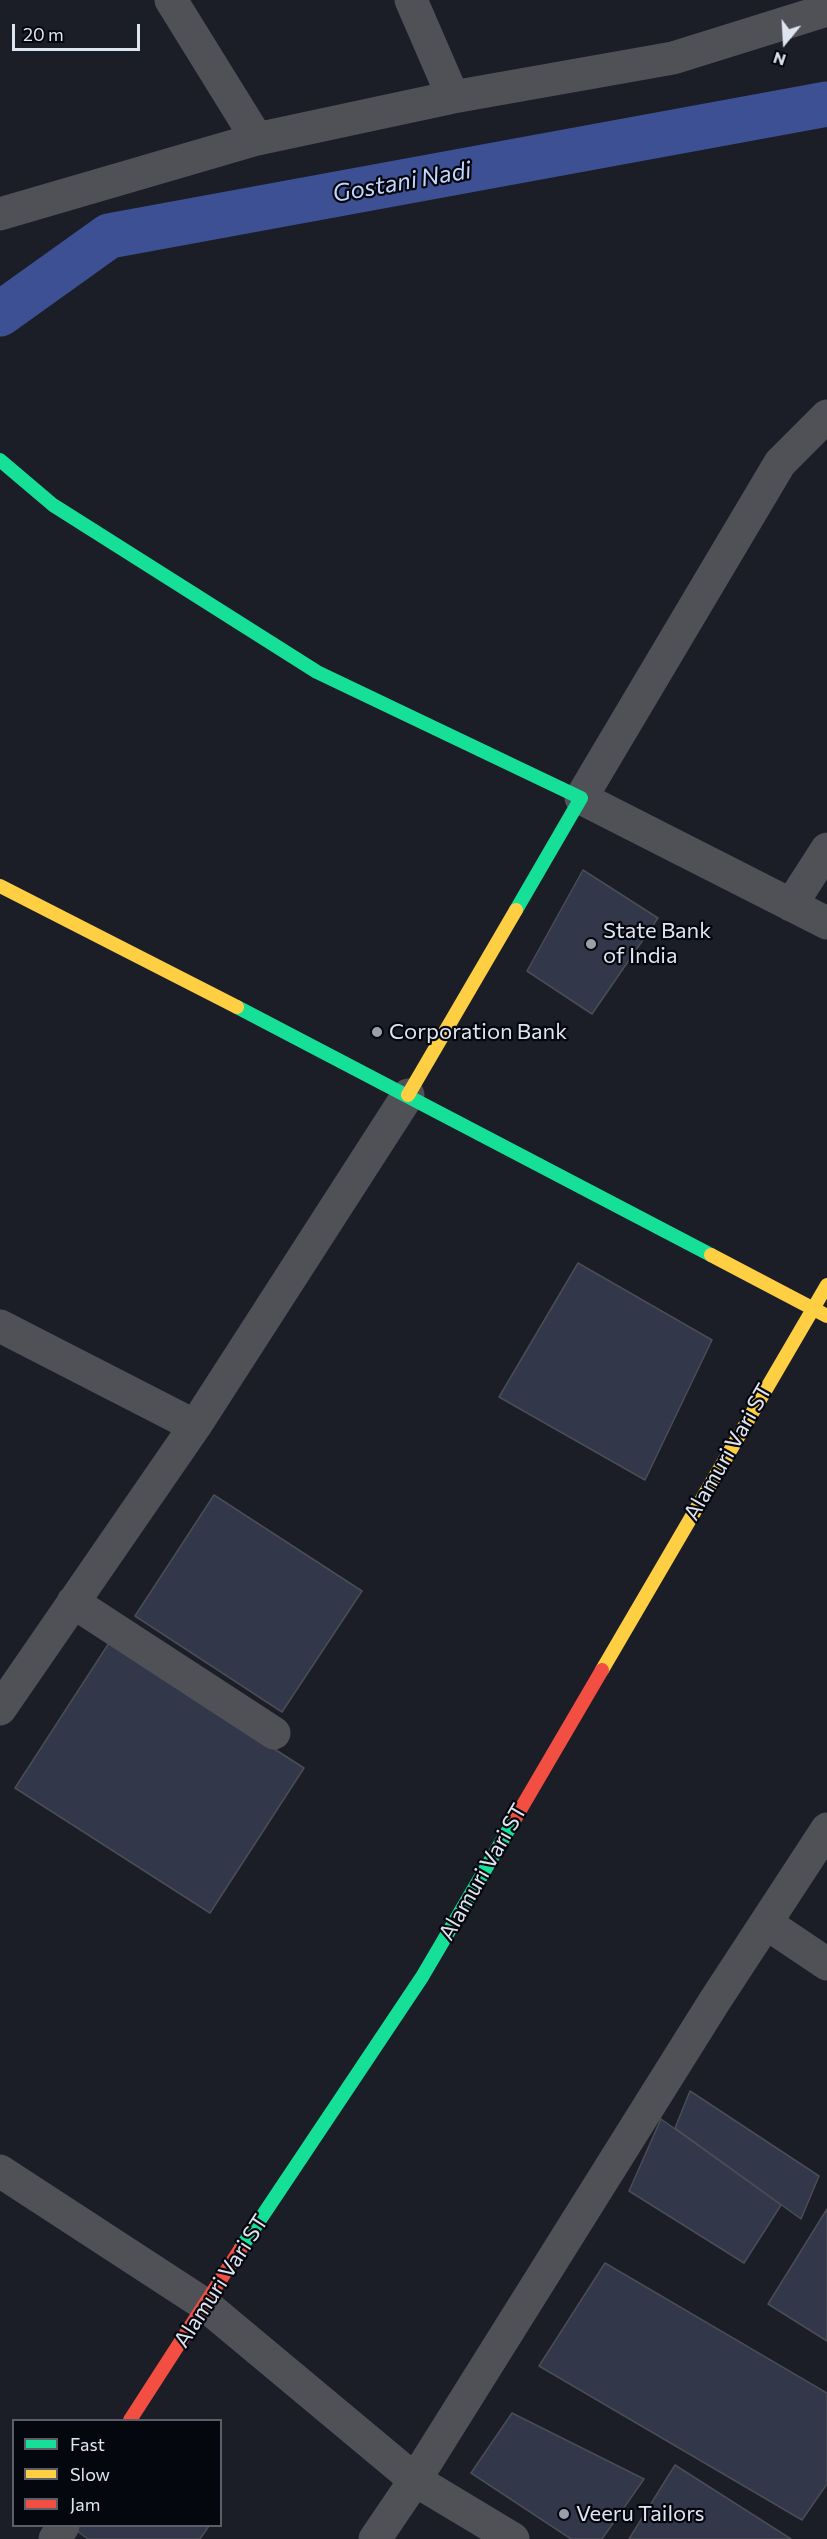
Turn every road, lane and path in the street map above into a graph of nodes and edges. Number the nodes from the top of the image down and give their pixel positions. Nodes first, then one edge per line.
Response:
1 (171, 0) edge
2 (411, 0) edge
3 (814, 8) edge
4 (453, 97) junction
5 (257, 139) junction
6 (0, 214) edge
7 (827, 416) edge
8 (0, 460) edge
9 (581, 798) junction
10 (827, 849) edge
11 (0, 886) edge
12 (791, 905) junction
13 (827, 923) edge
14 (408, 1095) junction
15 (827, 1286) edge
16 (812, 1309) junction
17 (827, 1316) edge
18 (0, 1326) edge
19 (195, 1426) junction
20 (74, 1602) junction
21 (0, 1709) edge
22 (274, 1733) dead end
23 (827, 1829) edge
24 (766, 1923) junction
25 (827, 1964) edge
26 (0, 2171) edge
27 (204, 2304) junction
28 (131, 2419) edge
29 (415, 2480) junction
30 (375, 2539) edge
31 (513, 2539) edge

1 - 5 street
2 - 4 street
3 - 4 street
4 - 5 street
5 - 6 street
7 - 9 street
8 - 9 street
9 - 12 street
9 - 14 street
10 - 12 street
11 - 14 street
12 - 13 street
14 - 16 street
14 - 19 street
15 - 16 street, Alamuri Vari ST
16 - 17 street
16 - 27 street, Alamuri Vari ST
18 - 19 street
19 - 20 street
20 - 21 street
20 - 22 street
23 - 24 street
24 - 25 street
24 - 29 street
26 - 27 street
27 - 28 street, Alamuri Vari ST
27 - 29 street
29 - 30 street
29 - 31 street

